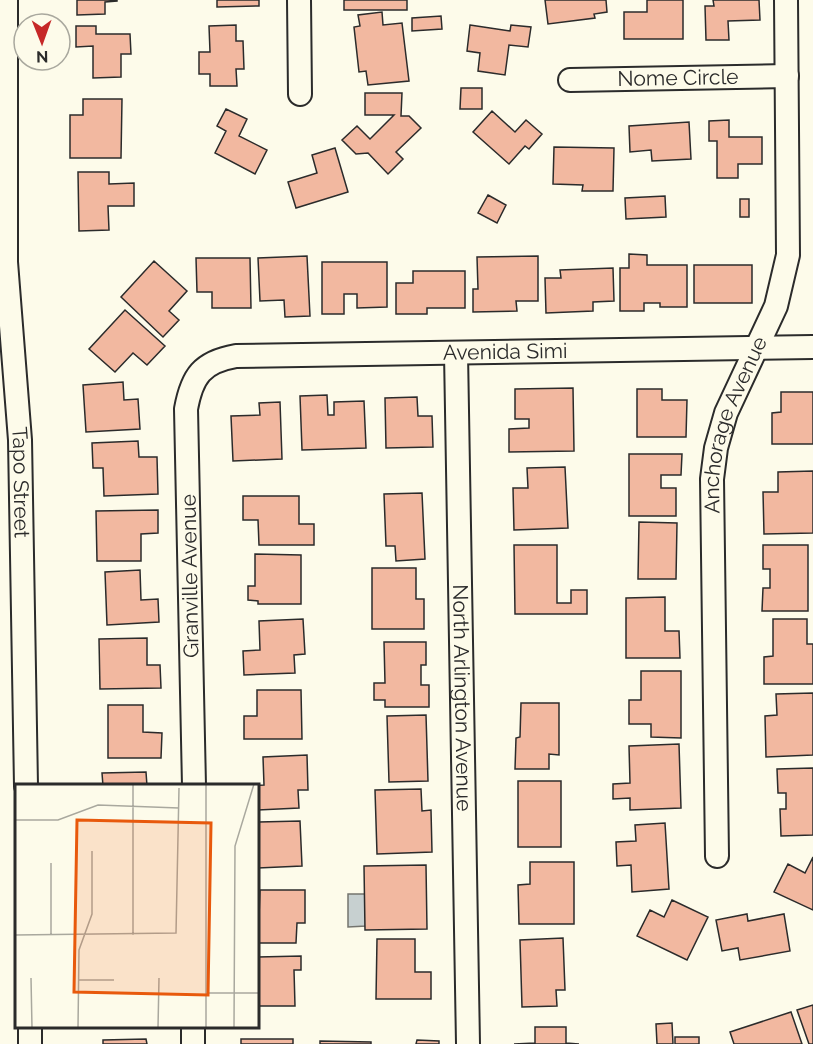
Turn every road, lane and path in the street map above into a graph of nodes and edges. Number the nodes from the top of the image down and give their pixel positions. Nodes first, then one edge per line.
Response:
1 (299, 0) edge
2 (786, 0) edge
3 (4, 8) edge
4 (787, 76) junction
5 (570, 80) dead end
6 (300, 94) dead end
7 (813, 347) edge
8 (759, 348) junction
9 (456, 353) junction
10 (201, 370) joint
11 (26, 784) edge
12 (194, 784) edge
13 (717, 856) dead end
14 (468, 1044) edge

1 - 6 street
2 - 4 street, Anchorage Avenue
3 - 11 street, Tapo Street
4 - 5 street, Nome Circle
4 - 8 street, Anchorage Avenue
7 - 8 street, Avenida Simi
8 - 9 street, Avenida Simi
8 - 13 street, Anchorage Avenue
9 - 10 street, Avenida Simi
9 - 14 street, North Arlington Avenue
10 - 12 street, Granville Avenue

